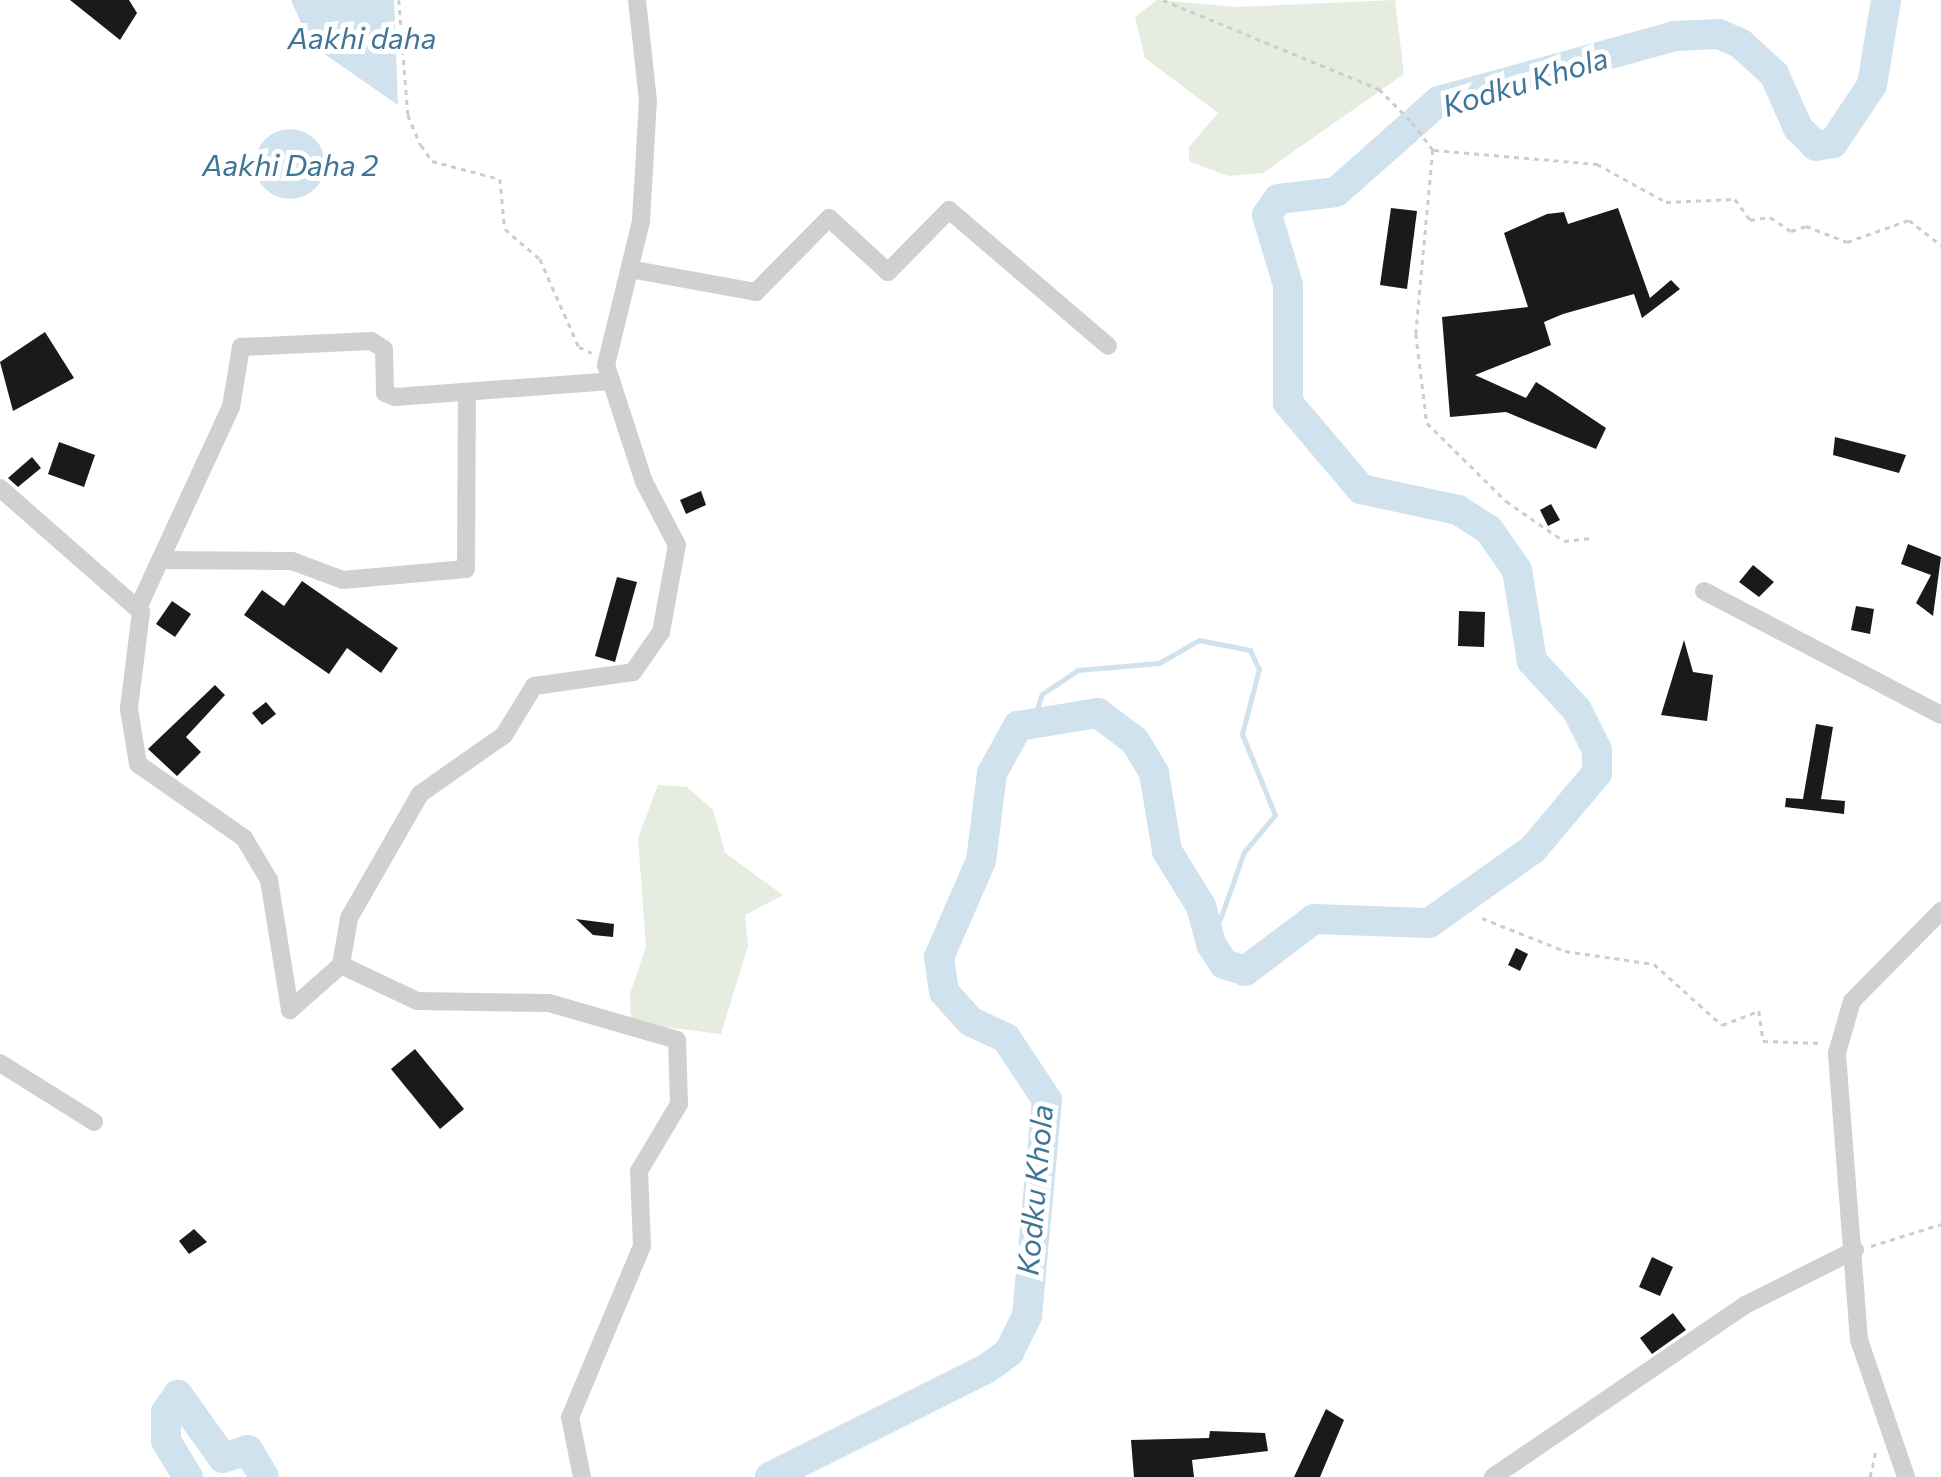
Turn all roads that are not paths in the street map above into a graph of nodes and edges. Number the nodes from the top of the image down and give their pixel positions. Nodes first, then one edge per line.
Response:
1 (637, 0) edge
2 (635, 270) junction
3 (1108, 346) dead end
4 (608, 373) junction
5 (467, 396) junction
6 (0, 488) edge
7 (160, 560) junction
8 (1704, 591) dead end
9 (138, 608) junction
10 (1941, 715) edge
11 (1941, 911) edge
12 (341, 965) junction
13 (0, 1063) edge
14 (94, 1122) dead end
15 (1855, 1250) junction
16 (582, 1477) edge
17 (1493, 1477) edge
18 (1906, 1477) edge

1 - 2 street
2 - 3 street
2 - 4 street
4 - 5 street
4 - 12 street
5 - 7 street
5 - 7 street
6 - 9 street
7 - 9 street
8 - 10 street
9 - 12 street
11 - 15 street
12 - 16 street
13 - 14 street
15 - 17 street
15 - 18 street

